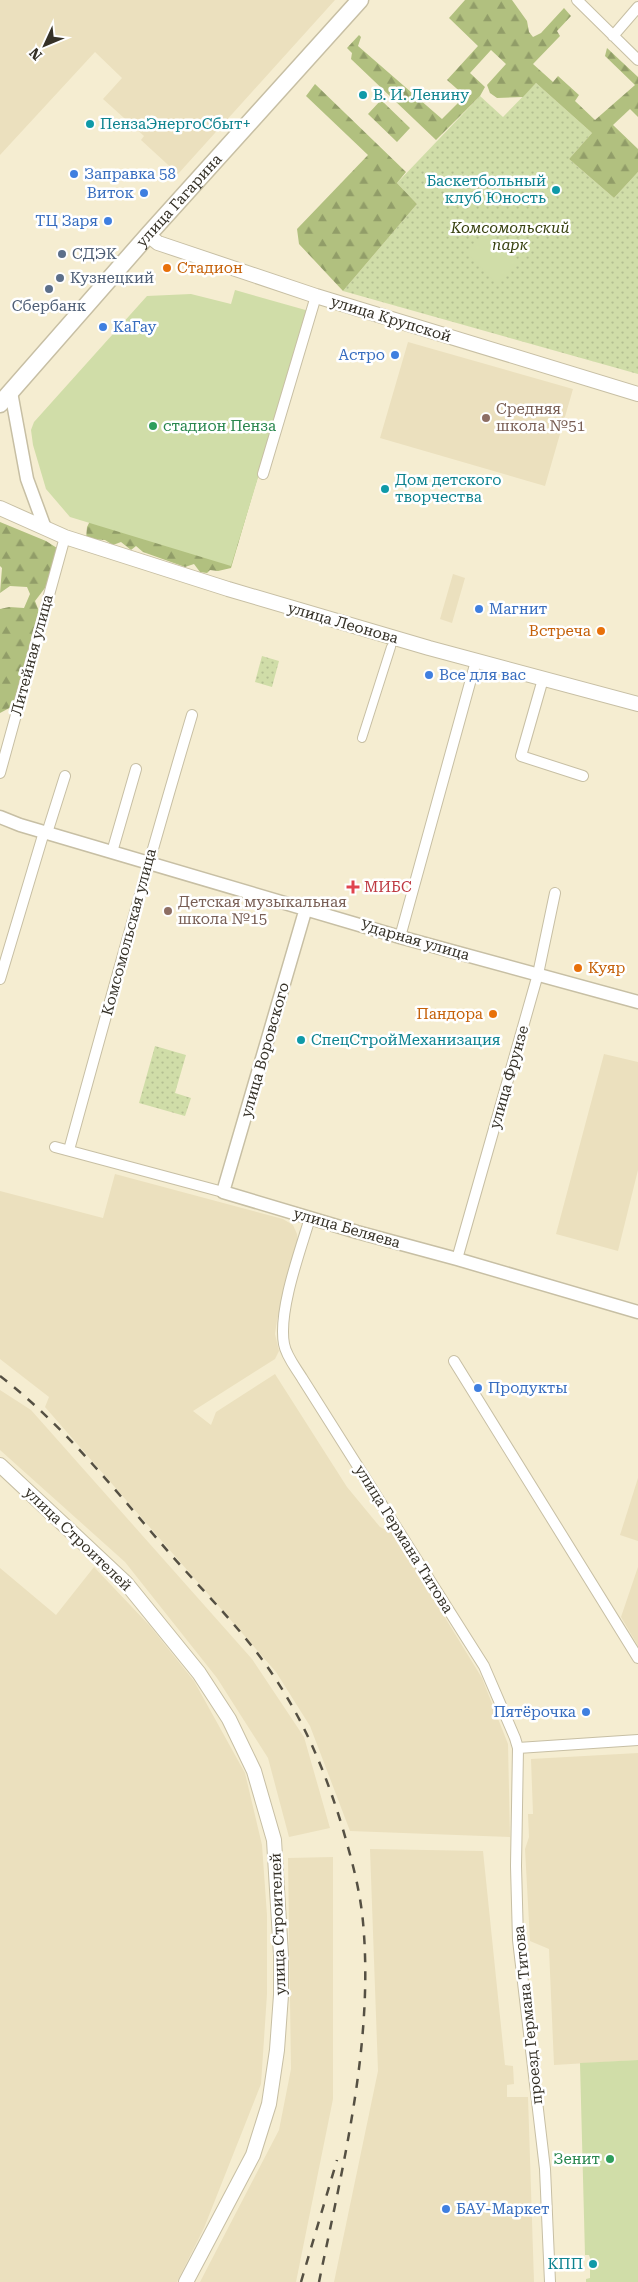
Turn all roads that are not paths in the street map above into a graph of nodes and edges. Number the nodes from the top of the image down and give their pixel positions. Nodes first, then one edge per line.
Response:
1 (360, 0) edge
2 (577, 0) edge
3 (638, 7) edge
4 (613, 36) junction
5 (638, 60) edge
6 (148, 235) junction
7 (316, 296) junction
8 (638, 394) edge
9 (6, 398) edge
10 (263, 474) dead end
11 (0, 508) edge
12 (48, 530) junction
13 (65, 537) junction
14 (391, 647) dead end
15 (476, 661) junction
16 (543, 679) junction
17 (638, 704) edge
18 (192, 715) dead end
19 (362, 738) dead end
20 (136, 769) dead end
21 (0, 774) edge
22 (65, 776) dead end
23 (582, 776) dead end
24 (0, 817) edge
25 (0, 825) edge
26 (20, 825) junction
27 (46, 833) junction
28 (112, 852) junction
29 (148, 863) junction
30 (555, 893) dead end
31 (306, 908) junction
32 (400, 937) junction
33 (538, 974) junction
34 (0, 980) edge
35 (638, 1002) edge
36 (55, 1147) dead end
37 (68, 1150) junction
38 (223, 1192) junction
39 (310, 1218) junction
40 (457, 1259) junction
41 (638, 1312) edge
42 (454, 1361) dead end
43 (0, 1465) edge
44 (638, 1658) edge
45 (638, 1740) edge
46 (518, 1748) junction
47 (186, 2282) edge
48 (550, 2282) edge

1 - 6 main road, улица Гагарина
2 - 4 street
3 - 4 street
4 - 5 street
6 - 7 main road, улица Крупской
6 - 9 main road, улица Гагарина
7 - 8 main road, улица Крупской
7 - 10 street
9 - 12 street
11 - 12 main road, улица Леонова
12 - 13 main road, улица Леонова
13 - 15 main road, улица Леонова
13 - 21 street, Литейная улица
14 - 19 street
15 - 16 main road, улица Леонова
15 - 32 street
16 - 17 main road, улица Леонова
16 - 23 street
18 - 29 street, Комсомольская улица
20 - 28 street
22 - 27 street
24 - 26 street, Ударная улица
25 - 26 street, Ударная улица
26 - 27 street, Ударная улица
27 - 28 street, Ударная улица
27 - 34 street
28 - 29 street, Ударная улица
29 - 31 street, Ударная улица
29 - 37 street, Комсомольская улица
30 - 33 street, улица Фрунзе
31 - 32 street, Ударная улица
31 - 38 street, улица Воровского
32 - 33 street, Ударная улица
33 - 35 street, Ударная улица
33 - 40 street, улица Фрунзе
36 - 37 street, улица Беляева
37 - 38 street, улица Беляева
38 - 39 street, улица Беляева
39 - 40 street, улица Беляева
39 - 46 street, улица Германа Титова
40 - 41 street, улица Беляева
42 - 44 street
43 - 47 main road, улица Строителей
45 - 46 street
46 - 48 street, проезд Германа Титова

